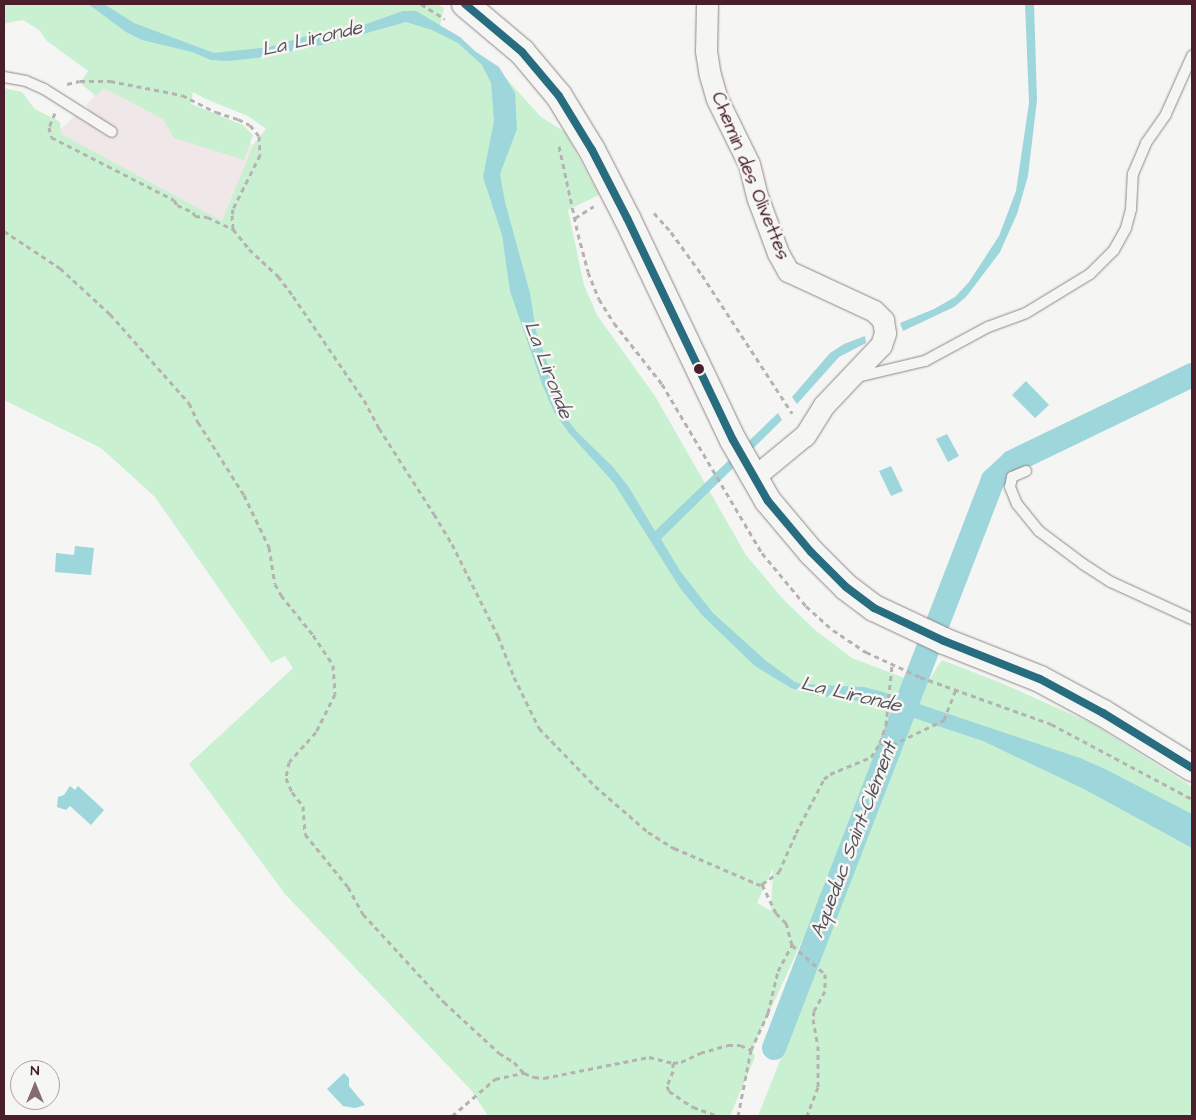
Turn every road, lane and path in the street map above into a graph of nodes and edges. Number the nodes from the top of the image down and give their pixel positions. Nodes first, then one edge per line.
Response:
1 (421, 4) edge
2 (465, 4) edge
3 (707, 4) edge
4 (439, 16) dead end
5 (1192, 56) edge
6 (4, 77) edge
7 (44, 89) junction
8 (56, 97) junction
9 (112, 132) dead end
10 (626, 218) junction
11 (233, 229) junction
12 (4, 231) edge
13 (846, 380) junction
14 (804, 436) junction
15 (1026, 471) dead end
16 (754, 477) junction
17 (1192, 619) edge
18 (892, 665) dead end
19 (956, 689) dead end
20 (880, 743) junction
21 (1192, 768) edge
22 (762, 884) junction
23 (792, 945) junction
24 (752, 1050) junction
25 (673, 1063) junction
26 (524, 1073) junction
27 (452, 1116) edge
28 (718, 1116) edge
29 (738, 1116) edge
30 (807, 1116) edge

1 - 4 path
2 - 10 street
3 - 13 street, Chemin des Olivettes
5 - 13 lane
6 - 7 lane
7 - 8 lane
7 - 11 path
8 - 9 lane
8 - 11 path
10 - 14 path
10 - 16 street
11 - 22 path
12 - 26 path
13 - 14 street, Chemin des Olivettes
14 - 16 street, Chemin des Olivettes
15 - 17 lane
16 - 21 street
18 - 20 path
19 - 20 path
20 - 22 path
22 - 23 path
23 - 24 path
23 - 30 path
24 - 25 path
24 - 29 path
25 - 26 path
25 - 28 path
26 - 27 path

